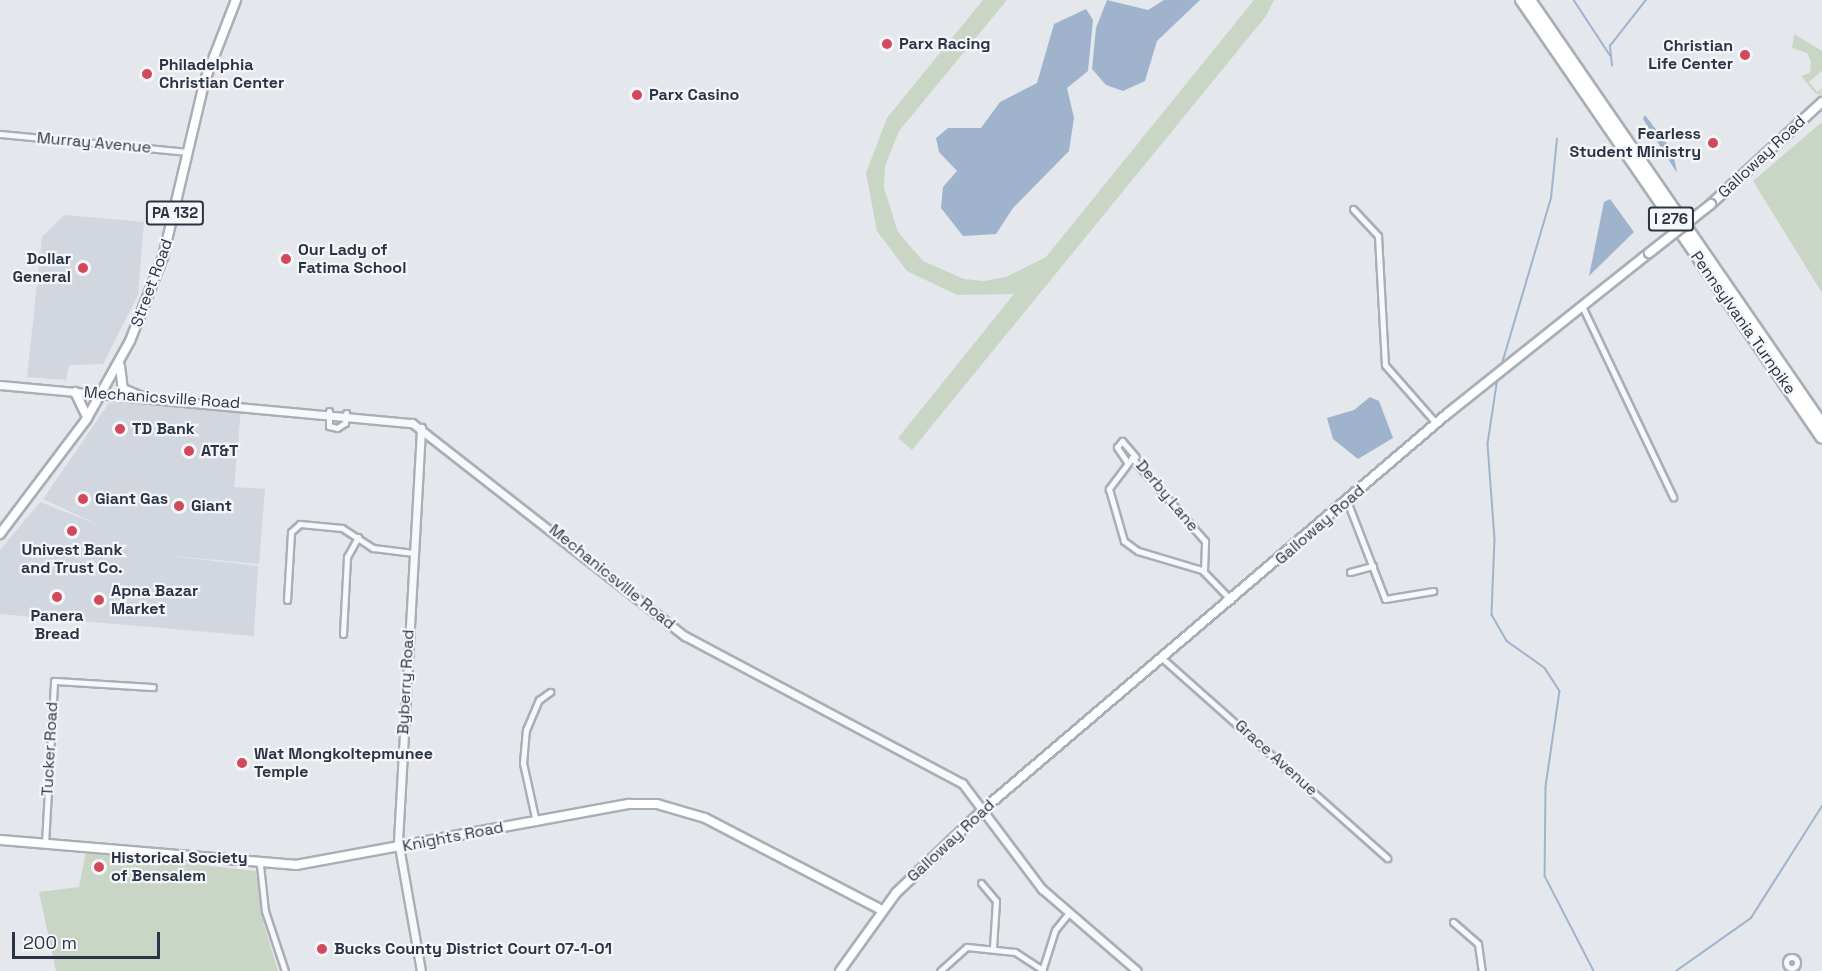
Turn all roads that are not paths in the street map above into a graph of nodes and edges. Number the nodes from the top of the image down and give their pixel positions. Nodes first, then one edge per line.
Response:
1 (236, 0) edge
2 (1521, 0) edge
3 (1530, 0) edge
4 (1822, 102) edge
5 (0, 134) edge
6 (188, 152) junction
7 (1353, 209) dead end
8 (1582, 306) junction
9 (121, 360) junction
10 (0, 385) edge
11 (75, 392) junction
12 (102, 394) junction
13 (144, 398) junction
14 (328, 411) junction
15 (346, 413) junction
16 (86, 420) junction
17 (1436, 423) junction
18 (1822, 424) edge
19 (421, 428) junction
20 (1822, 438) edge
21 (1136, 457) junction
22 (1127, 462) junction
23 (1673, 497) dead end
24 (1347, 501) junction
25 (0, 534) edge
26 (358, 537) junction
27 (414, 553) junction
28 (1373, 566) junction
29 (1204, 572) junction
30 (1350, 572) dead end
31 (1433, 591) dead end
32 (287, 600) dead end
33 (1232, 601) junction
34 (343, 634) dead end
35 (1163, 659) junction
36 (153, 687) dead end
37 (550, 692) dead end
38 (985, 808) junction
39 (536, 822) junction
40 (0, 840) edge
41 (45, 844) junction
42 (398, 848) junction
43 (1387, 858) dead end
44 (260, 865) junction
45 (981, 883) dead end
46 (882, 909) junction
47 (1069, 913) junction
48 (1453, 922) dead end
49 (993, 948) junction
50 (1043, 970) edge
51 (285, 971) edge
52 (421, 971) edge
53 (840, 971) edge
54 (940, 971) edge
55 (1137, 971) edge
56 (1482, 971) edge

1 - 6 main road, Street Road / PA 132
2 - 20 highway, Pennsylvania Turnpike / I 276
3 - 18 highway, Pennsylvania Turnpike / I 276
4 - 8 main road, Galloway Road, bridge
5 - 6 street, Murray Avenue
6 - 9 main road, Street Road / PA 132
7 - 17 street
8 - 17 main road, Galloway Road
8 - 23 street
9 - 12 main road, Street Road / PA 132
9 - 13 main road
10 - 11 street, Mechanicsville Road
11 - 12 street, Mechanicsville Road
11 - 16 main road
12 - 13 street, Mechanicsville Road
12 - 16 main road, Street Road / PA 132
13 - 14 street, Mechanicsville Road
14 - 15 street, Mechanicsville Road
14 - 15 street
15 - 19 street, Mechanicsville Road
16 - 25 main road, Street Road / PA 132
17 - 24 main road, Galloway Road
19 - 27 street, Byberry Road
19 - 38 street, Mechanicsville Road
21 - 22 street, Derby Lane
21 - 22 street
21 - 29 street, Derby Lane
22 - 29 street, Derby Lane
24 - 28 street
24 - 33 main road, Galloway Road
26 - 27 street
26 - 32 street
26 - 34 street
27 - 42 street, Byberry Road
28 - 30 street
28 - 31 street
29 - 33 street, Derby Lane
33 - 35 main road, Galloway Road
35 - 38 main road, Galloway Road
35 - 43 street, Grace Avenue
36 - 41 street, Tucker Road
37 - 39 street
38 - 46 main road, Galloway Road
38 - 47 street, Mechanicsville Road
39 - 42 main road, Knights Road
39 - 46 main road, Knights Road
40 - 41 main road, Knights Road
41 - 44 main road, Knights Road
42 - 44 main road, Knights Road
42 - 52 street, Byberry Road
44 - 51 street
45 - 49 street
46 - 53 main road, Galloway Road
47 - 50 street
47 - 55 street, Mechanicsville Road
48 - 56 street
49 - 50 street
49 - 54 street

